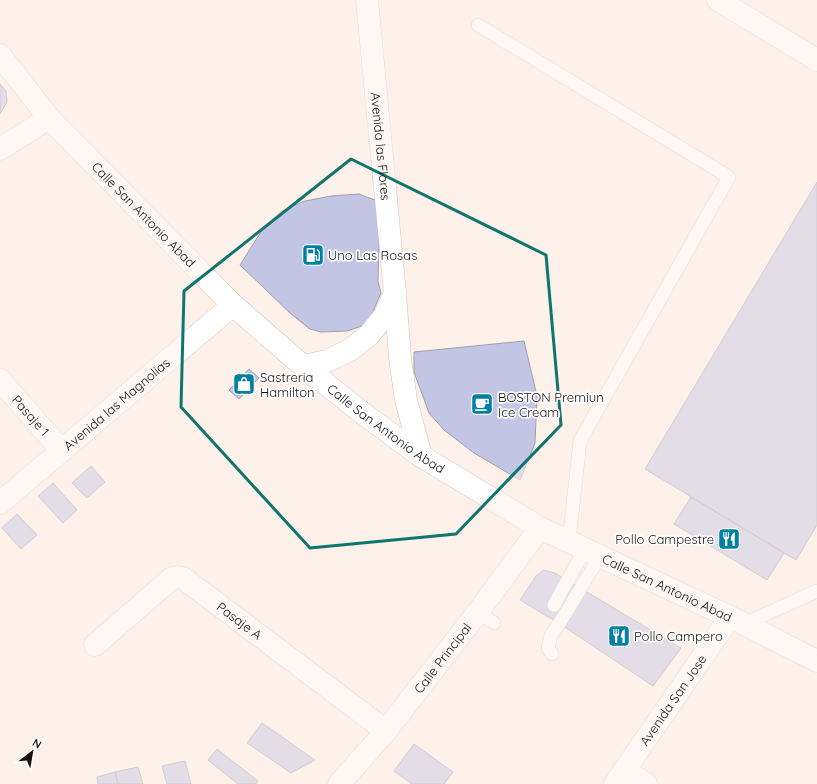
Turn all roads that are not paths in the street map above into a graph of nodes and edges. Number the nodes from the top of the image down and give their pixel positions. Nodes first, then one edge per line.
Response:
1 (367, 0) edge
2 (718, 0) edge
3 (478, 24) dead end
4 (0, 55) edge
5 (817, 60) edge
6 (49, 118) junction
7 (0, 149) edge
8 (395, 293) junction
9 (233, 305) junction
10 (303, 366) junction
11 (0, 380) edge
12 (62, 451) junction
13 (421, 456) junction
14 (0, 503) edge
15 (540, 528) junction
16 (584, 549) junction
17 (817, 591) edge
18 (554, 605) dead end
19 (737, 620) junction
20 (95, 645) dead end
21 (552, 654) dead end
22 (817, 661) edge
23 (386, 731) junction
24 (620, 777) edge
25 (339, 784) edge
26 (646, 784) edge

1 - 8 street, Avenida las Flores
2 - 5 street
3 - 16 lane
4 - 6 street, Calle San Antonio Abad
6 - 7 street
6 - 9 street, Calle San Antonio Abad
8 - 10 street
8 - 13 street, Avenida las Flores
9 - 10 street, Calle San Antonio Abad
9 - 12 street, Avenida las Magnolias
10 - 13 street, Calle San Antonio Abad
11 - 12 street, Pasaje 1
12 - 14 street, Avenida las Magnolias
13 - 15 street, Calle San Antonio Abad
15 - 16 street, Calle San Antonio Abad
15 - 23 street, Calle Principal
16 - 18 lane
16 - 19 street, Calle San Antonio Abad
16 - 21 lane
17 - 19 lane
19 - 22 street, Calle San Antonio Abad
19 - 24 street, Avenida San Jose
20 - 23 street, Pasaje A
23 - 25 street, Calle Principal
24 - 26 street

